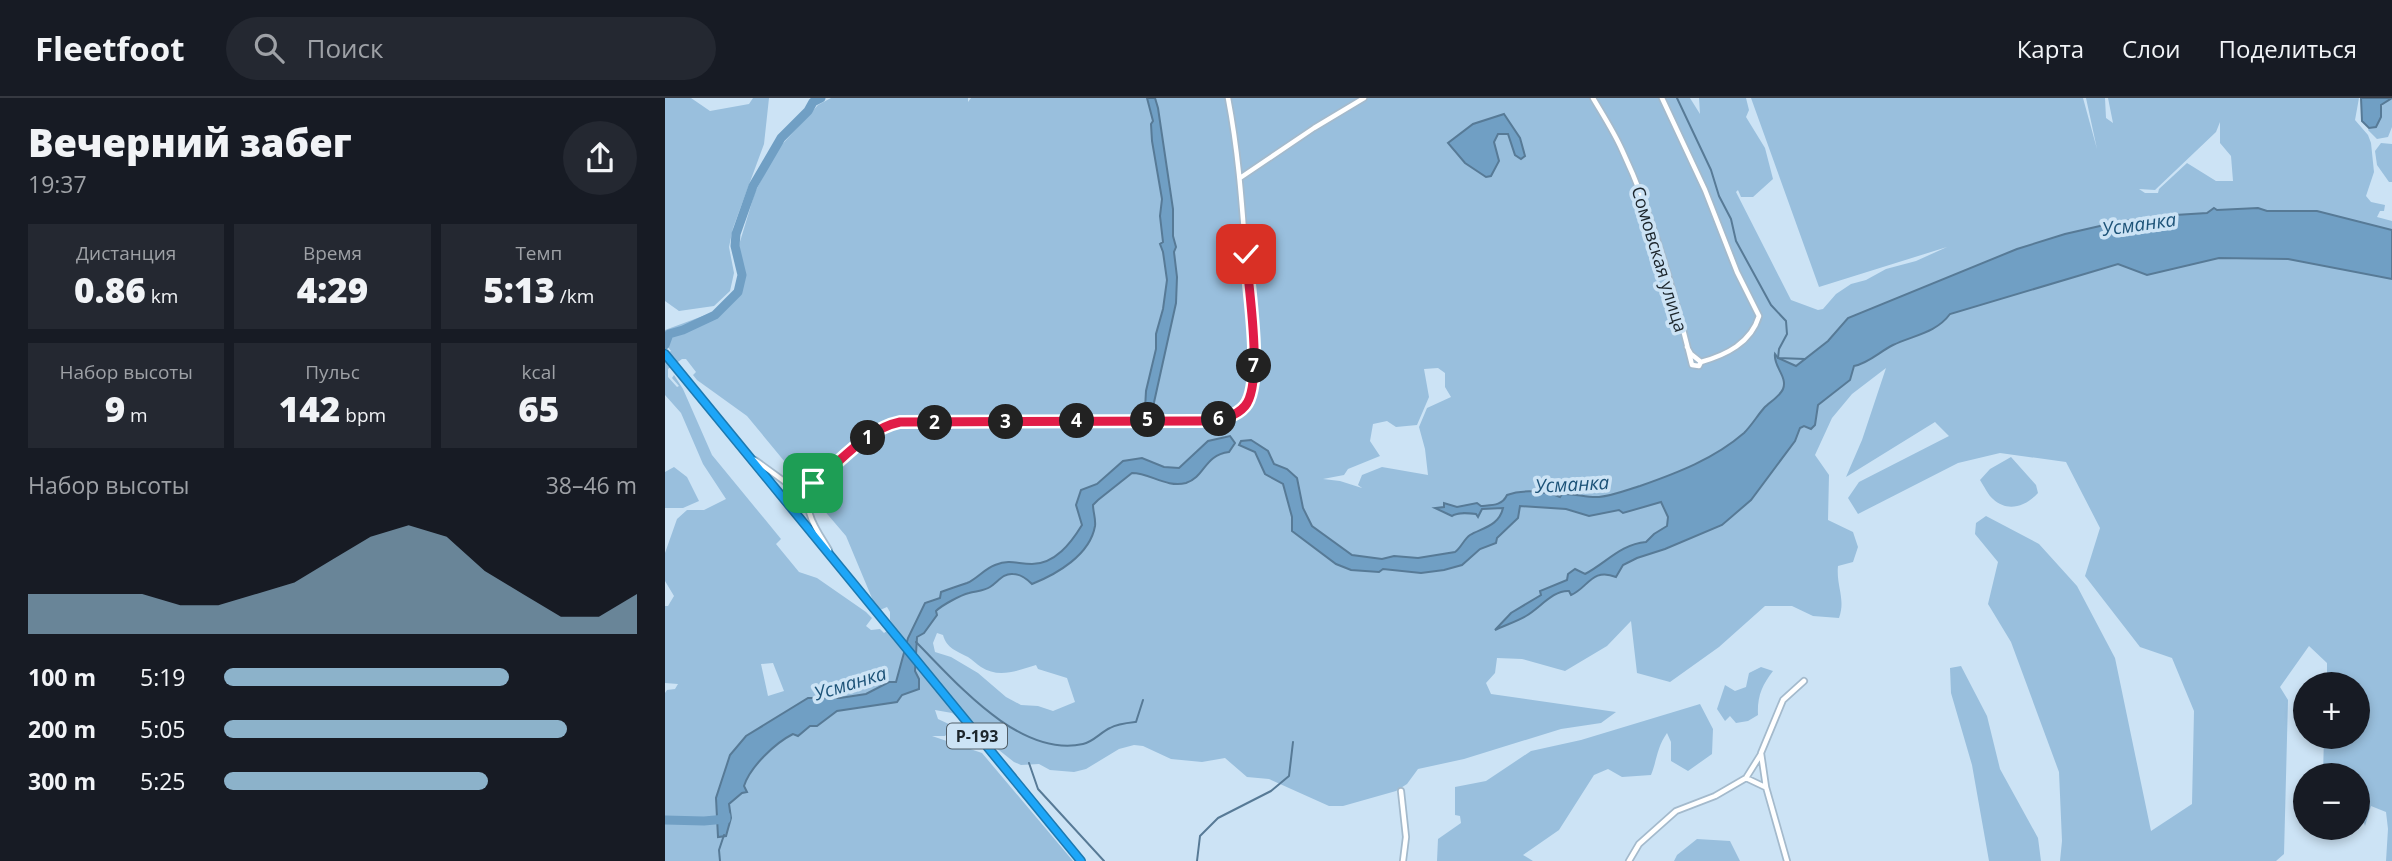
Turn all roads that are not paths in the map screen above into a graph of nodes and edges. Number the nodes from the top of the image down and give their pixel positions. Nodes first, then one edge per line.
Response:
1 (1228, 98) edge
2 (1364, 98) edge
3 (1593, 98) edge
4 (1662, 98) edge
5 (1240, 178) junction
6 (665, 354) edge
7 (740, 449) junction
8 (835, 465) junction
9 (845, 575) junction
10 (1804, 681) dead end
11 (1761, 753) junction
12 (1746, 778) junction
13 (1766, 787) junction
14 (1401, 791) dead end
15 (1081, 861) edge
16 (1403, 861) edge
17 (1629, 861) edge
18 (1787, 861) edge

1 - 5 street
2 - 5 street
3 - 4 street, Сомовская улица
5 - 8 street
6 - 7 highway, Р-193
7 - 8 street
7 - 9 highway, Р-193
8 - 9 street
9 - 15 highway, Р-193
10 - 11 street
11 - 12 street
11 - 13 street
12 - 13 street
12 - 17 street
13 - 18 street
14 - 16 street

